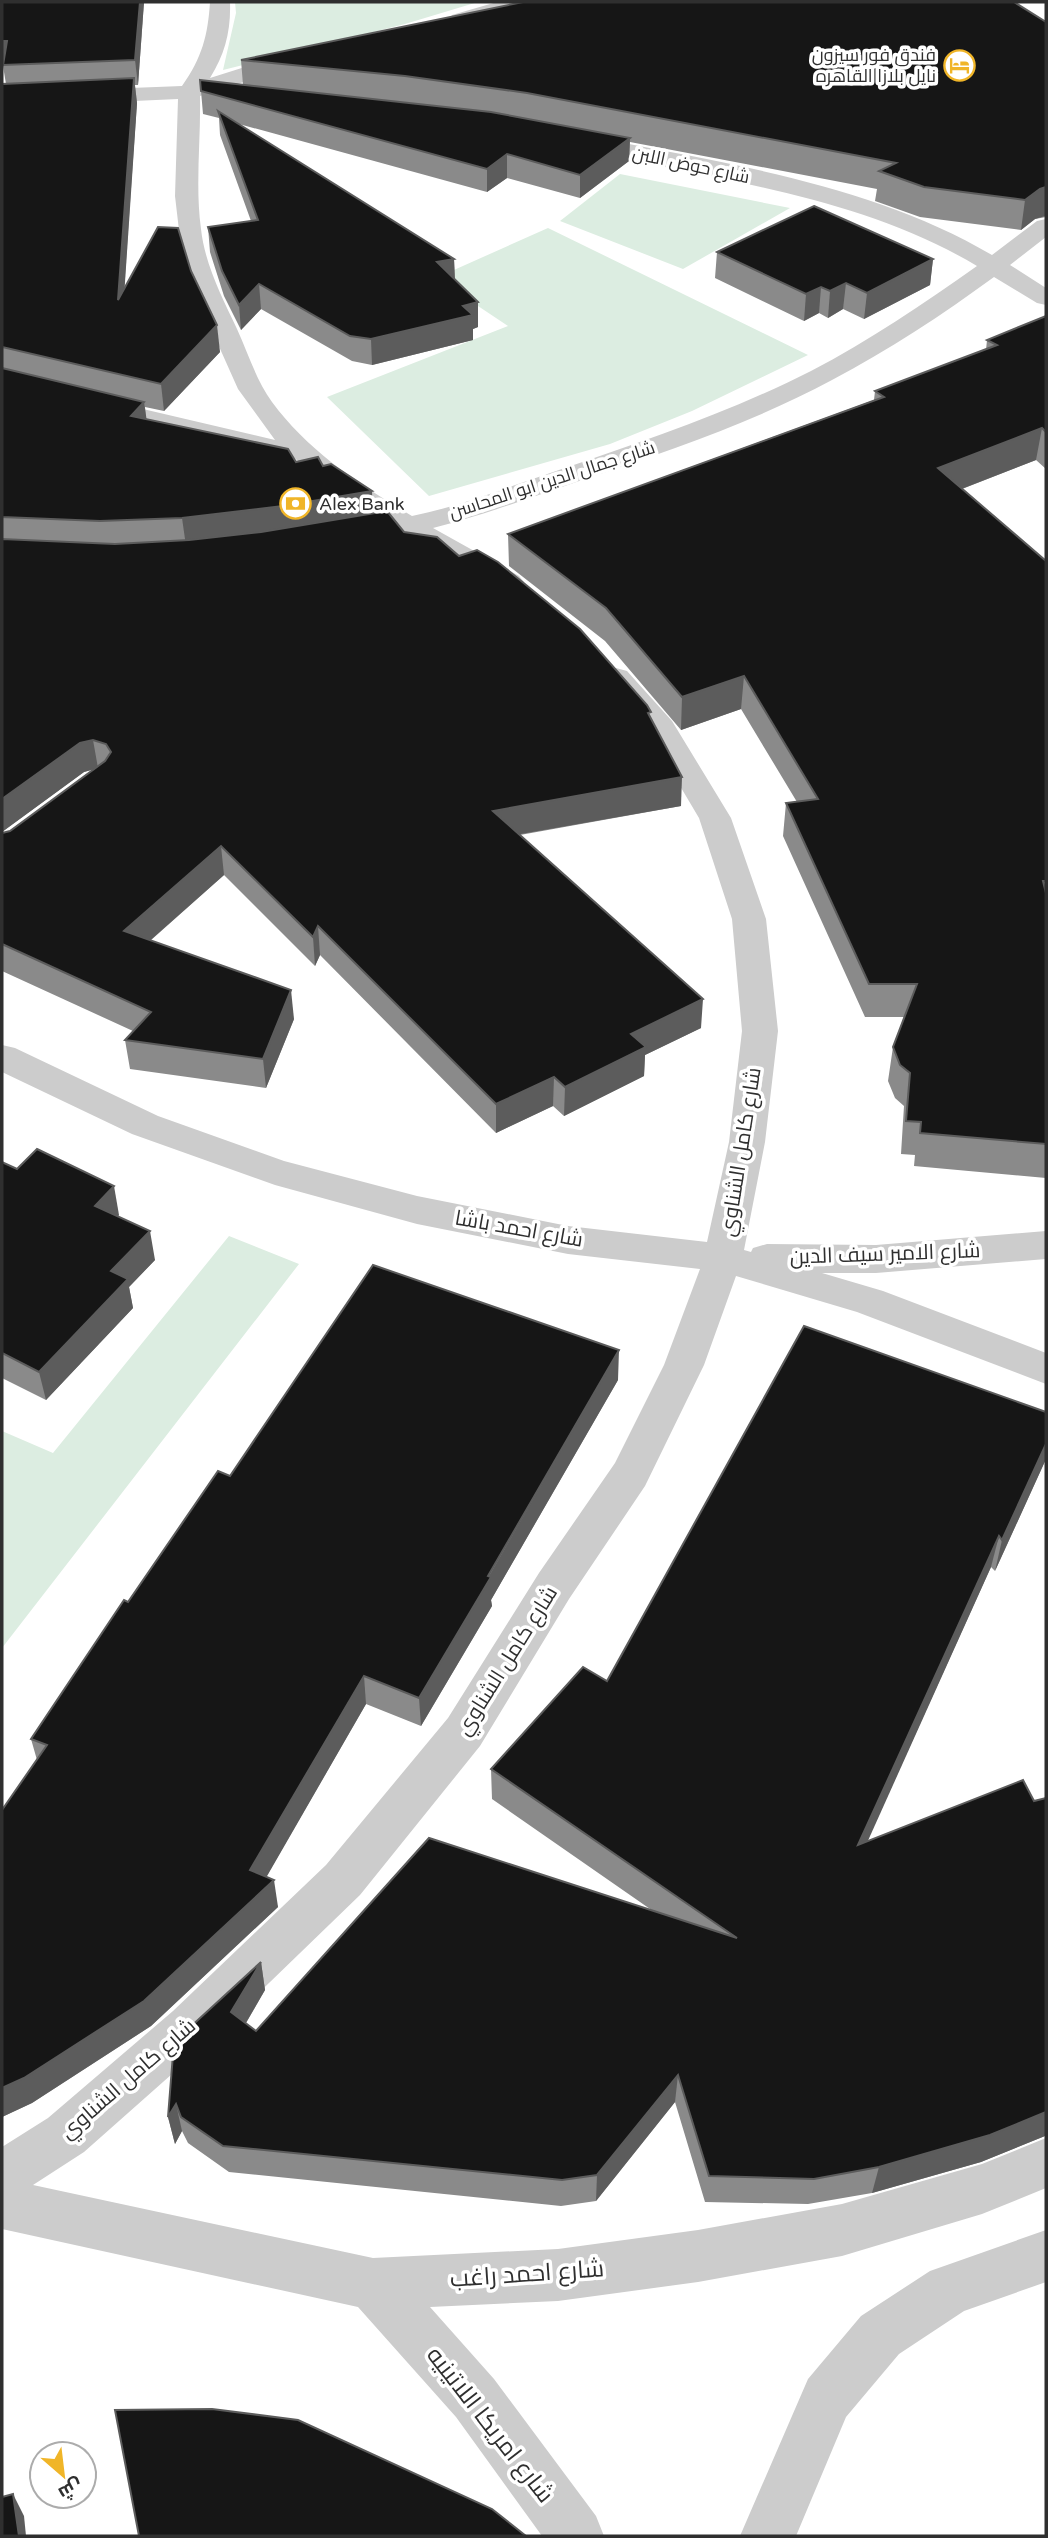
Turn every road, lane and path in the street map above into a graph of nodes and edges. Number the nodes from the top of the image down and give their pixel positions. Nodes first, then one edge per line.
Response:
1 (220, 2) edge
2 (518, 2) edge
3 (441, 25) edge
4 (307, 56) edge
5 (189, 92) junction
6 (238, 97) edge
7 (2, 100) edge
8 (559, 137) edge
9 (1046, 226) edge
10 (993, 266) junction
11 (1046, 298) edge
12 (2, 384) edge
13 (306, 455) junction
14 (410, 524) junction
15 (373, 531) edge
16 (530, 599) edge
17 (592, 649) edge
18 (2, 1057) edge
19 (1046, 1245) edge
20 (723, 1258) junction
21 (1046, 1369) edge
22 (1046, 2163) edge
23 (2, 2176) edge
24 (2, 2204) edge
25 (1046, 2256) edge
26 (373, 2284) junction
27 (576, 2536) edge
28 (768, 2536) edge

1 - 5 street
2 - 3 street
4 - 5 street
5 - 6 street
5 - 7 street
5 - 13 street
8 - 10 street, شارع حوض اللبن
9 - 10 street, شارع جمال الدين ابو المحاسن
10 - 11 street, شارع حوض اللبن
10 - 14 street, شارع جمال الدين ابو المحاسن
12 - 13 street
13 - 14 street
14 - 15 street, شارع جمال الدين ابو المحاسن
14 - 16 street
17 - 20 street, شارع كامل الشناوي
18 - 20 street, شارع احمد باشا
19 - 20 street, شارع الامير سيف الدين
20 - 21 street, شارع احمد باشا
20 - 23 street, شارع كامل الشناوي
22 - 26 street, شارع احمد راغب
24 - 26 street, شارع احمد راغب
25 - 28 street
26 - 27 street, شارع امريكا اللاتينيه

